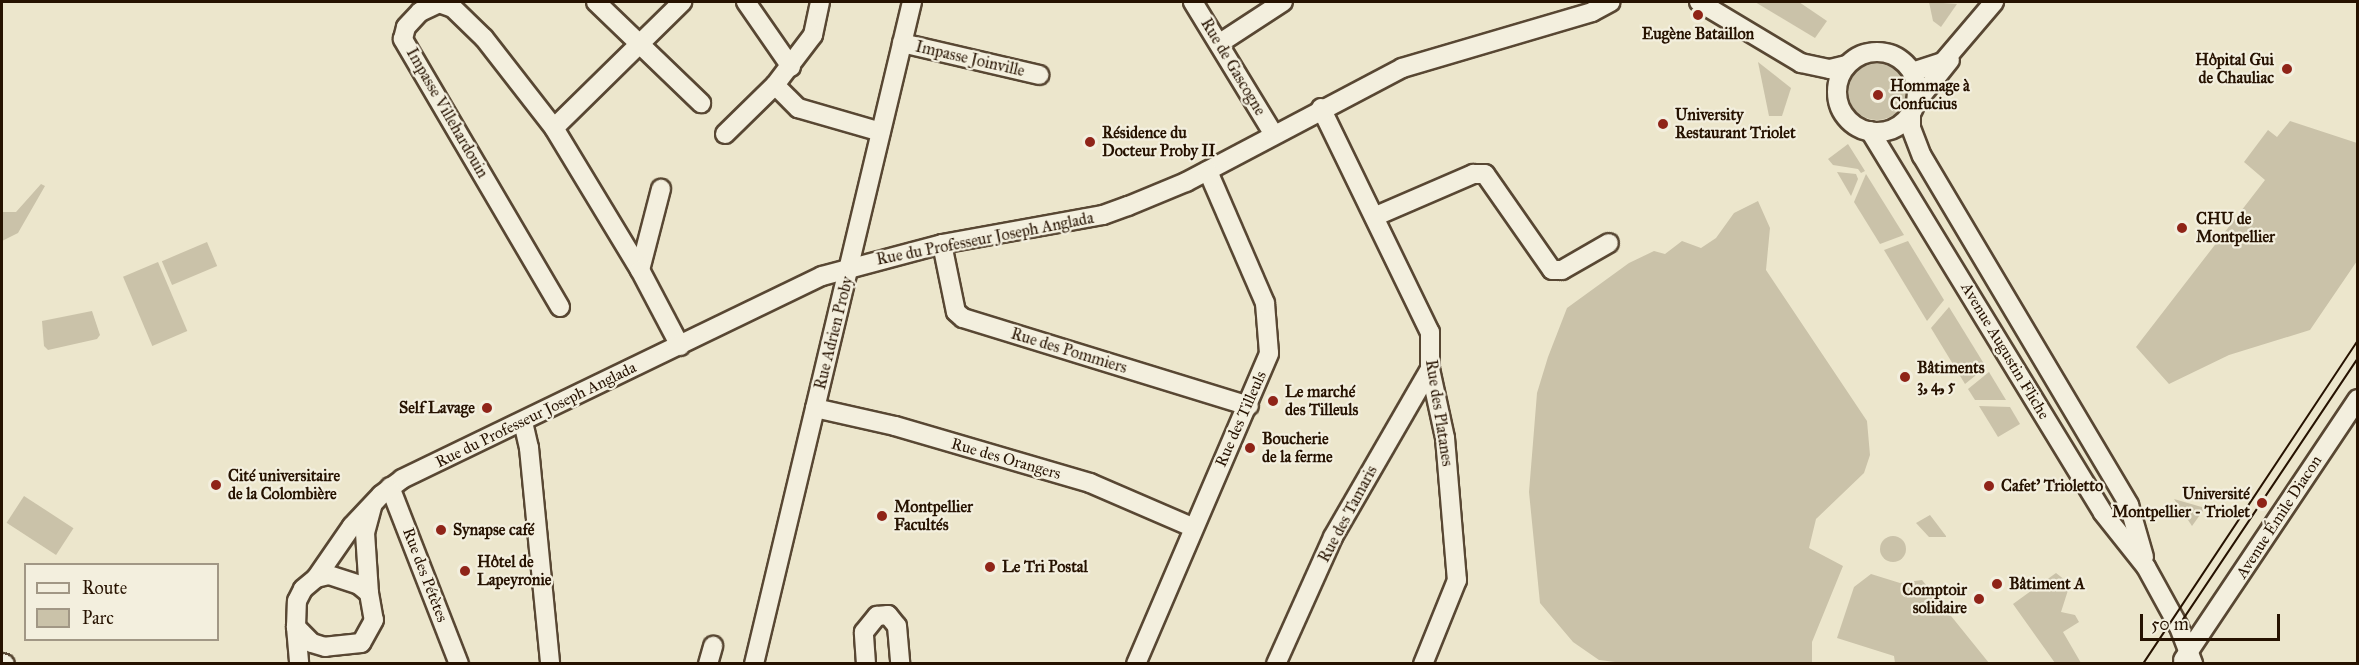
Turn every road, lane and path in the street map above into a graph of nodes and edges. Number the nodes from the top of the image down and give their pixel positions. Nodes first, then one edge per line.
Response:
1 (596, 2) edge
2 (682, 2) edge
3 (746, 2) edge
4 (820, 2) edge
5 (912, 2) edge
6 (1193, 2) edge
7 (1283, 2) edge
8 (1611, 2) edge
9 (1699, 2) edge
10 (1994, 2) edge
11 (640, 42) junction
12 (902, 43) junction
13 (1220, 44) junction
14 (1952, 54) junction
15 (1801, 63) junction
16 (1846, 66) junction
17 (791, 67) junction
18 (1912, 72) junction
19 (1039, 75) dead end
20 (775, 85) junction
21 (1836, 97) junction
22 (701, 103) dead end
23 (1914, 107) junction
24 (1321, 108) junction
25 (554, 128) junction
26 (1870, 131) junction
27 (881, 132) junction
28 (1273, 133) junction
29 (725, 134) dead end
30 (1208, 171) junction
31 (661, 189) dead end
32 (1377, 216) junction
33 (1609, 243) dead end
34 (942, 244) junction
35 (850, 267) junction
36 (640, 270) junction
37 (560, 307) dead end
38 (680, 346) junction
39 (1430, 369) junction
40 (2358, 399) edge
41 (1249, 406) junction
42 (815, 408) junction
43 (523, 422) junction
44 (390, 487) junction
45 (372, 505) junction
46 (1192, 527) junction
47 (2146, 567) junction
48 (316, 578) junction
49 (369, 593) junction
50 (296, 627) junction
51 (361, 643) junction
52 (2187, 660) edge
53 (299, 663) edge
54 (350, 663) edge
55 (459, 663) edge
56 (550, 663) edge
57 (754, 663) edge
58 (866, 663) edge
59 (900, 663) edge
60 (1136, 663) edge
61 (1276, 663) edge
62 (1423, 663) edge

1 - 11 street
2 - 11 street
3 - 17 street
4 - 17 street
5 - 12 street, Rue Adrien Proby
6 - 13 street, Rue de Gascogne
7 - 13 street
8 - 24 street, Rue du Professeur Joseph Anglada
9 - 15 street
10 - 14 street
11 - 22 street
11 - 25 street
12 - 19 street, Impasse Joinville
12 - 27 street, Rue Adrien Proby
13 - 28 street, Rue de Gascogne
14 - 18 street
14 - 23 street
15 - 16 street
15 - 21 street
16 - 18 street
16 - 21 street
17 - 20 street
18 - 23 street
20 - 27 street
20 - 29 street
21 - 26 street
23 - 26 street
23 - 47 street, Avenue Augustin Fliche
24 - 28 street, Rue du Professeur Joseph Anglada
24 - 32 street, Rue des Platanes
25 - 36 street, Impasse Villehardouin
25 - 37 street, Impasse Villehardouin
26 - 47 street, Avenue Augustin Fliche
27 - 35 street, Rue Adrien Proby
28 - 30 street, Rue du Professeur Joseph Anglada
30 - 34 street, Rue du Professeur Joseph Anglada
30 - 41 street, Rue des Tilleuls
31 - 36 street
32 - 33 street
32 - 39 street, Rue des Platanes
34 - 35 street, Rue du Professeur Joseph Anglada
34 - 41 street, Rue des Pommiers
35 - 38 street, Rue du Professeur Joseph Anglada
35 - 42 street, Rue Adrien Proby
36 - 38 street, Impasse Villehardouin
38 - 43 street, Rue du Professeur Joseph Anglada
39 - 61 street, Rue des Tamaris
39 - 62 street, Rue des Platanes
40 - 52 street, Avenue Émile Diacon
41 - 46 street, Rue des Tilleuls
42 - 46 street, Rue des Orangers
42 - 57 street, Rue Adrien Proby
43 - 44 street, Rue du Professeur Joseph Anglada
43 - 56 street
44 - 45 street, Rue du Professeur Joseph Anglada
44 - 55 street, Rue des Pétètes
45 - 48 street, Rue du Professeur Joseph Anglada
45 - 49 street
46 - 60 street, Rue des Tilleuls
47 - 52 street, Avenue Augustin Fliche
48 - 49 street
48 - 50 street, Rue du Professeur Joseph Anglada
49 - 51 street
50 - 51 street
50 - 53 street, Rue du Professeur Joseph Anglada
51 - 54 street
58 - 59 street

